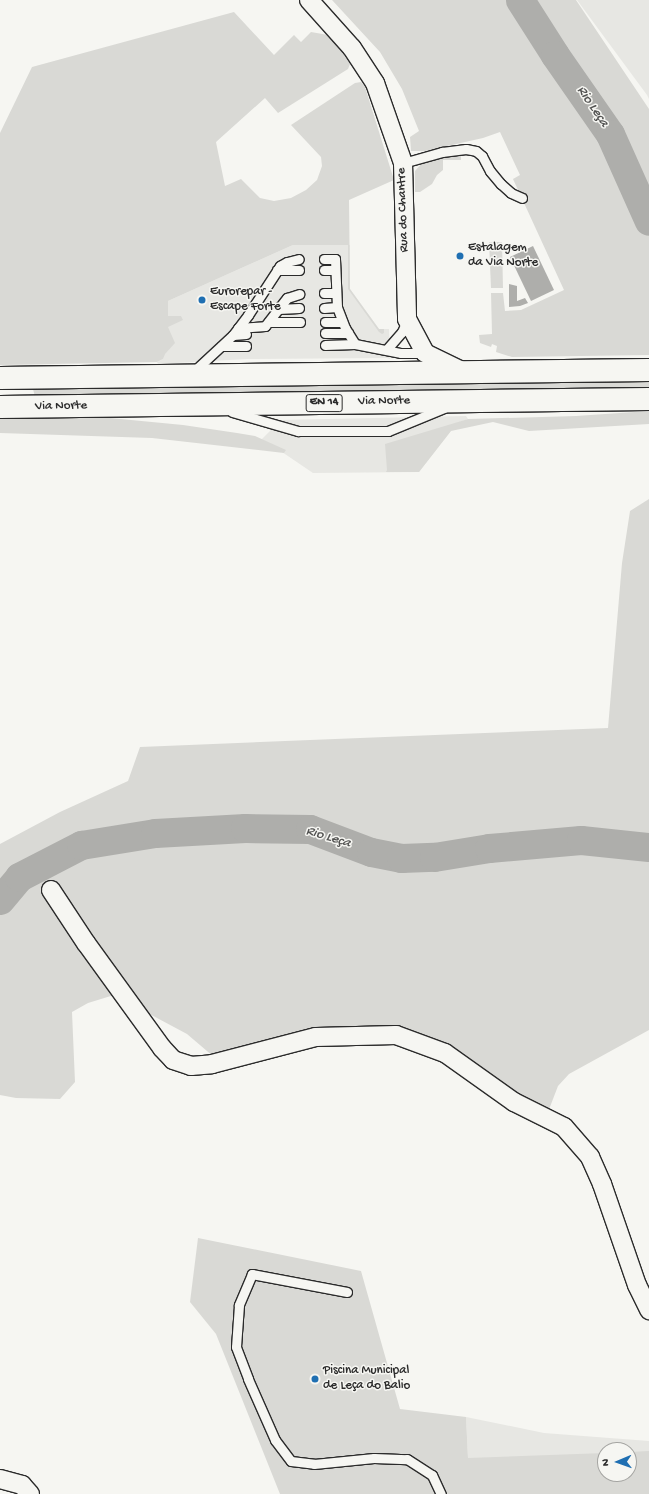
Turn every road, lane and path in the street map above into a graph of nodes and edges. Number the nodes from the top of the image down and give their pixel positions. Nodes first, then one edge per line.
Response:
1 (308, 0) edge
2 (403, 163) junction
3 (522, 198) dead end
4 (299, 259) dead end
5 (324, 259) dead end
6 (277, 270) junction
7 (299, 270) dead end
8 (324, 270) dead end
9 (335, 270) junction
10 (324, 293) dead end
11 (336, 293) junction
12 (300, 294) dead end
13 (337, 307) junction
14 (299, 308) dead end
15 (324, 308) dead end
16 (278, 309) junction
17 (407, 319) junction
18 (269, 322) junction
19 (300, 322) dead end
20 (325, 322) dead end
21 (342, 322) junction
22 (235, 331) junction
23 (325, 333) dead end
24 (348, 333) junction
25 (246, 334) dead end
26 (355, 344) junction
27 (325, 345) dead end
28 (222, 346) junction
29 (246, 346) dead end
30 (388, 349) junction
31 (425, 353) junction
32 (649, 370) edge
33 (464, 372) junction
34 (188, 376) junction
35 (0, 378) edge
36 (649, 399) edge
37 (461, 401) junction
38 (207, 404) junction
39 (0, 407) edge
40 (51, 890) dead end
41 (347, 1292) dead end
42 (649, 1310) edge
43 (0, 1479) edge
44 (30, 1494) edge
45 (441, 1494) edge

1 - 2 street, Rua do Chantre
2 - 3 lane
2 - 17 street, Rua do Chantre
4 - 6 lane
5 - 9 lane
6 - 7 lane
6 - 22 lane
8 - 9 lane
9 - 11 lane
10 - 11 lane
11 - 13 lane
12 - 16 lane
13 - 15 lane
13 - 21 lane
14 - 16 lane
16 - 18 lane
17 - 30 lane
17 - 31 street, Rua do Chantre
18 - 19 lane
18 - 22 lane
20 - 21 lane
21 - 24 lane
22 - 25 lane
22 - 28 lane
23 - 24 lane
24 - 26 lane
26 - 27 lane
26 - 30 lane
28 - 29 lane
28 - 34 lane
30 - 31 lane
31 - 33 street
32 - 33 highway, EN 14
33 - 34 highway, EN 14
34 - 35 highway, EN 14
36 - 37 highway, Via Norte / EN 14
37 - 38 highway, Via Norte / EN 14
37 - 38 lane
38 - 39 highway, Via Norte / EN 14
40 - 42 street
41 - 45 lane
43 - 44 street

